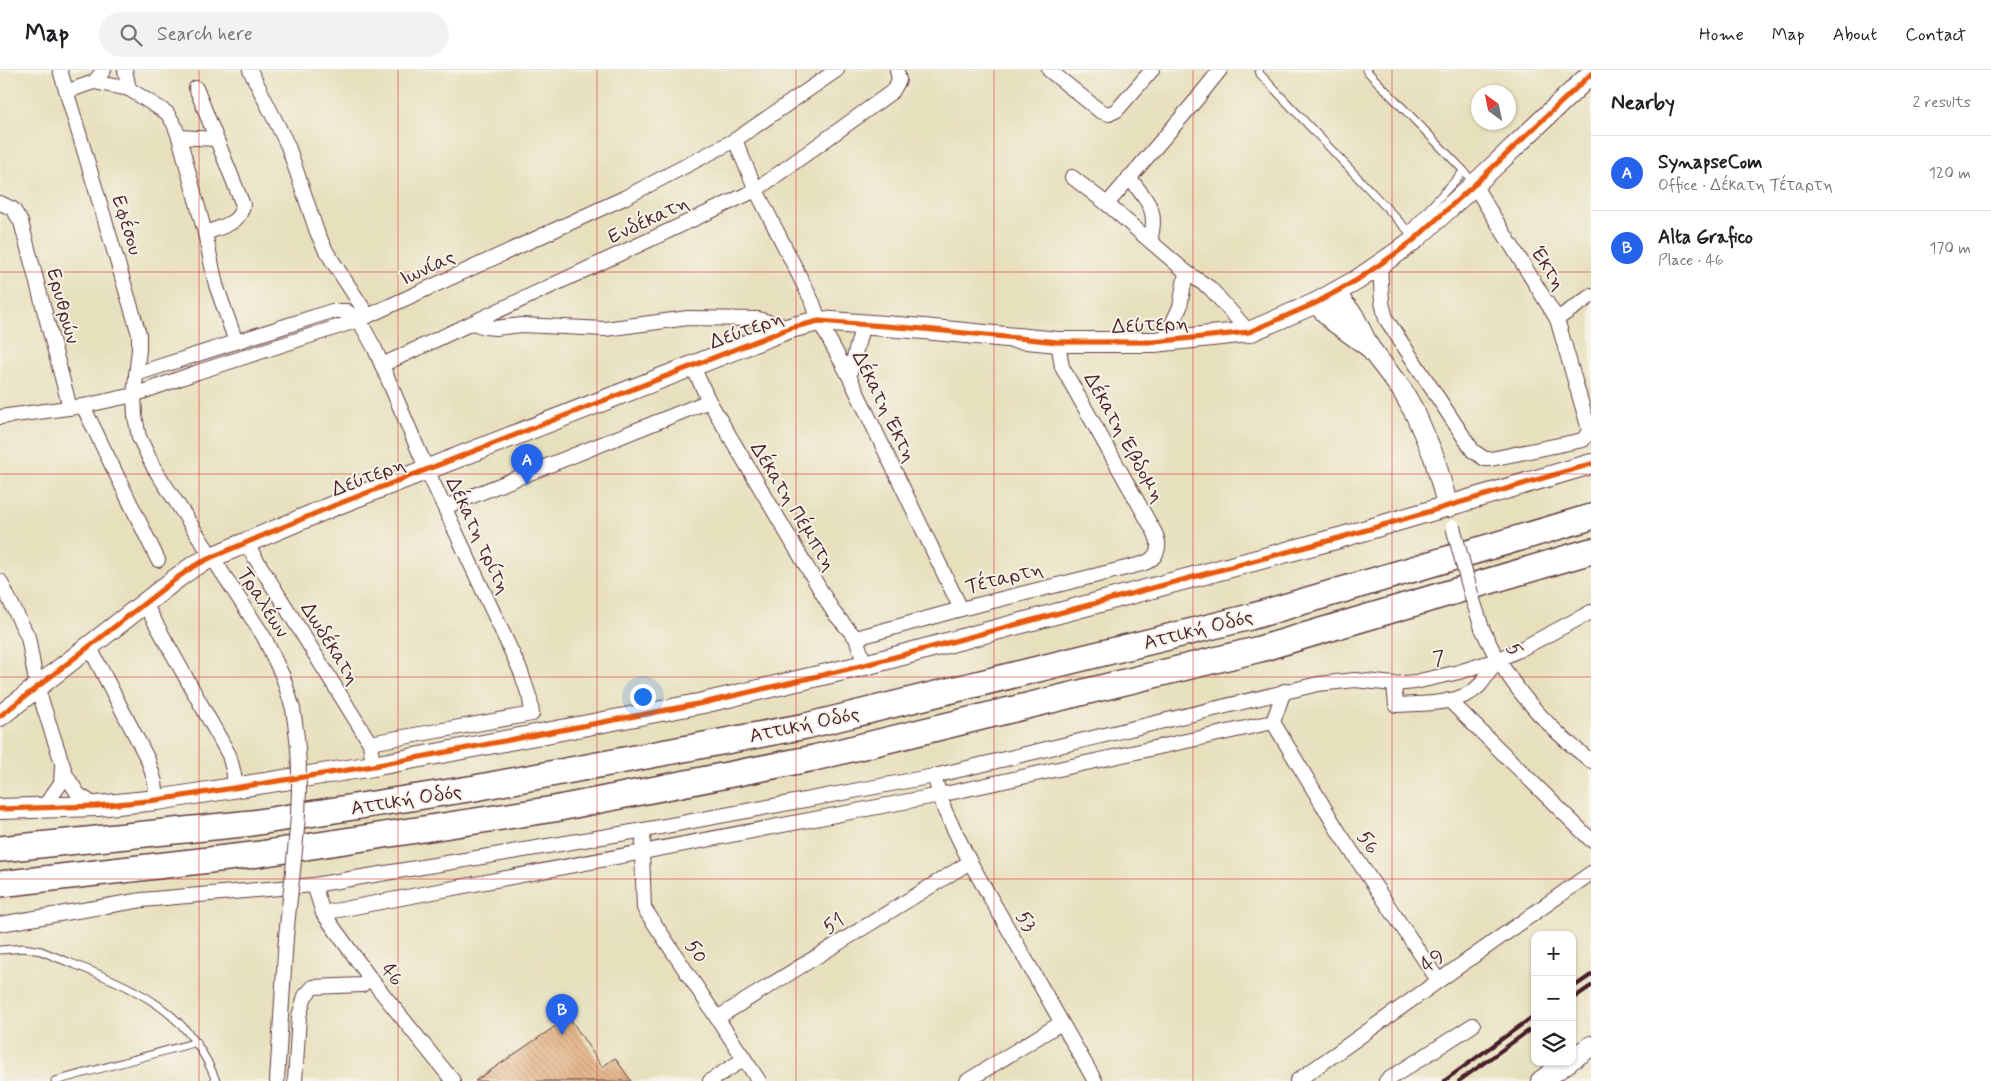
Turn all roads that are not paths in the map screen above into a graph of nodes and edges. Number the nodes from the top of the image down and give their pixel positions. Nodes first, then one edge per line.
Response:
1 (60, 70) edge
2 (104, 70) edge
3 (125, 70) edge
4 (250, 70) edge
5 (836, 70) edge
6 (897, 70) edge
7 (1049, 70) edge
8 (1152, 70) edge
9 (1220, 70) edge
10 (1259, 70) edge
11 (1366, 70) edge
12 (1591, 74) edge
13 (94, 82) junction
14 (196, 88) dead end
15 (129, 89) junction
16 (68, 91) junction
17 (179, 137) junction
18 (216, 139) junction
19 (735, 140) junction
20 (1072, 177) dead end
21 (1130, 177) junction
22 (1469, 178) junction
23 (756, 190) junction
24 (0, 203) edge
25 (1107, 204) junction
26 (206, 233) junction
27 (1411, 235) junction
28 (1150, 241) junction
29 (1380, 265) junction
30 (1186, 272) junction
31 (1334, 293) junction
32 (1591, 296) edge
33 (1316, 303) junction
34 (364, 318) junction
35 (1557, 320) junction
36 (819, 321) junction
37 (473, 323) junction
38 (863, 324) junction
39 (790, 328) junction
40 (1249, 332) junction
41 (1164, 341) junction
42 (236, 342) junction
43 (1058, 342) junction
44 (1369, 347) junction
45 (382, 365) junction
46 (692, 365) junction
47 (136, 374) junction
48 (849, 376) junction
49 (134, 395) junction
50 (709, 401) junction
51 (77, 407) junction
52 (0, 417) edge
53 (1591, 464) edge
54 (427, 470) junction
55 (445, 507) junction
56 (1448, 507) junction
57 (1591, 517) edge
58 (246, 543) junction
59 (1158, 551) joint
60 (1591, 551) edge
61 (212, 557) junction
62 (158, 560) dead end
63 (0, 581) edge
64 (145, 604) junction
65 (961, 609) junction
66 (1589, 617) edge
67 (856, 638) junction
68 (89, 646) junction
69 (1497, 660) junction
70 (865, 665) junction
71 (1394, 684) junction
72 (37, 687) junction
73 (1284, 692) junction
74 (1449, 700) junction
75 (0, 716) edge
76 (1273, 722) junction
77 (370, 743) junction
78 (1591, 761) edge
79 (62, 766) junction
80 (373, 766) junction
81 (934, 776) junction
82 (234, 788) junction
83 (940, 795) junction
84 (157, 800) junction
85 (97, 806) junction
86 (43, 808) junction
87 (0, 809) edge
88 (644, 830) junction
89 (1591, 840) edge
90 (0, 849) edge
91 (642, 852) junction
92 (970, 862) junction
93 (1591, 873) edge
94 (0, 884) edge
95 (314, 885) junction
96 (323, 913) junction
97 (0, 924) edge
98 (0, 950) edge
99 (370, 978) junction
100 (1438, 980) junction
101 (717, 1018) junction
102 (1062, 1023) junction
103 (1473, 1025) dead end
104 (197, 1042) junction
105 (1591, 1046) edge
106 (1576, 1056) edge
107 (744, 1059) junction
108 (1562, 1066) edge
109 (55, 1081) edge
110 (216, 1081) edge
111 (277, 1081) edge
112 (295, 1081) edge
113 (453, 1081) edge
114 (710, 1081) edge
115 (759, 1081) edge
116 (967, 1081) edge
117 (1096, 1081) edge
118 (1297, 1081) edge
119 (1386, 1081) edge
120 (1541, 1081) edge

1 - 16 street, Εφέσου
2 - 13 street
3 - 15 street
4 - 34 street, Δέκατη τρίτη
5 - 19 street, Ιωνίας
6 - 23 street, Ενδέκατη
7 - 8 street
9 - 21 street
10 - 27 lane
11 - 22 lane
12 - 22 street, Δεύτερη
13 - 15 street
13 - 16 street
14 - 18 street
15 - 17 street
16 - 47 street, Εφέσου
17 - 18 street
17 - 26 street
18 - 26 street
19 - 23 street, Δέκατη Έκτη
19 - 34 street, Ιωνίας
20 - 25 street
21 - 25 street
21 - 28 street
22 - 27 street, Δεύτερη
22 - 35 street, Έκτη
23 - 36 street, Δέκατη Έκτη
23 - 37 street, Ενδέκατη
24 - 51 street, Ερυθρών
25 - 28 street
26 - 42 street
27 - 29 street, Δεύτερη
28 - 30 street
29 - 31 street, Δεύτερη
29 - 35 street, Έκτη
30 - 40 street
30 - 41 street
31 - 33 street, Δεύτερη
31 - 44 street
32 - 35 street
33 - 40 street, Δεύτερη
33 - 44 street
34 - 42 street
34 - 45 street, Δέκατη τρίτη
34 - 49 street, Ιωνίας
36 - 38 street, Δεύτερη
36 - 39 street, Δεύτερη
36 - 48 street, Δέκατη Έκτη
37 - 39 street
37 - 45 street, Ενδέκατη
38 - 43 street, Δεύτερη
38 - 48 street
39 - 46 street, Δεύτερη
40 - 41 street, Δεύτερη
41 - 43 street, Δεύτερη
42 - 47 street
43 - 59 street, Δέκατη Έβδομη
44 - 56 street
45 - 54 street, Δέκατη τρίτη
46 - 50 street, Δέκατη Πέμπτη
46 - 54 street, Δεύτερη
47 - 49 street, Εφέσου
48 - 65 street, Δέκατη Έκτη
49 - 51 street, Ιωνίας
49 - 61 street, Τραλέων
50 - 55 street
50 - 67 street, Δέκατη Πέμπτη
51 - 52 street, Ιωνίας
51 - 62 street, Ερυθρών
53 - 56 street
54 - 55 street, Δέκατη τρίτη
54 - 58 street, Δεύτερη
55 - 77 street, Δέκατη τρίτη
56 - 69 street, 5, bridge
56 - 70 street
57 - 90 highway, Αττική Οδός
58 - 61 street, Δεύτερη
58 - 77 street, Δωδέκατη
59 - 65 street, Τέταρτη
60 - 94 highway, Αττική Οδός
61 - 64 street, Δεύτερη
61 - 111 street, Τραλέων, bridge
63 - 72 street
64 - 68 street, Δεύτερη
64 - 82 street
65 - 67 street, Τέταρτη
66 - 69 street, 7
67 - 70 street, Δέκατη Πέμπτη
68 - 72 street, Δεύτερη
68 - 84 street
69 - 71 street, 7
69 - 74 street
69 - 78 street, 5
70 - 80 street
71 - 73 street, 7
71 - 74 street
72 - 75 street, Δεύτερη
72 - 79 street
73 - 76 street
73 - 81 street, 7
74 - 89 street
76 - 83 street
76 - 100 street, 56
77 - 80 street, Δωδέκατη
79 - 85 street
79 - 86 street
80 - 82 street
81 - 83 street, 53
81 - 88 street, 7
82 - 84 street
83 - 91 street
83 - 92 street, 53
84 - 85 street
85 - 86 street
86 - 87 street
88 - 91 street, 50
88 - 95 street, 7
91 - 96 street
91 - 101 street, 50
92 - 101 street, 51
92 - 102 street, 53
93 - 100 street, 49
95 - 96 street, 46
95 - 97 street, 7
96 - 99 street, 46
98 - 104 lane
99 - 112 street
99 - 113 street, 46
100 - 118 street, 49
101 - 107 street, 50
102 - 116 street
102 - 117 street, 53
103 - 119 street
104 - 109 lane
104 - 110 lane
105 - 106 street
107 - 114 street
107 - 115 street, 50
108 - 120 street

